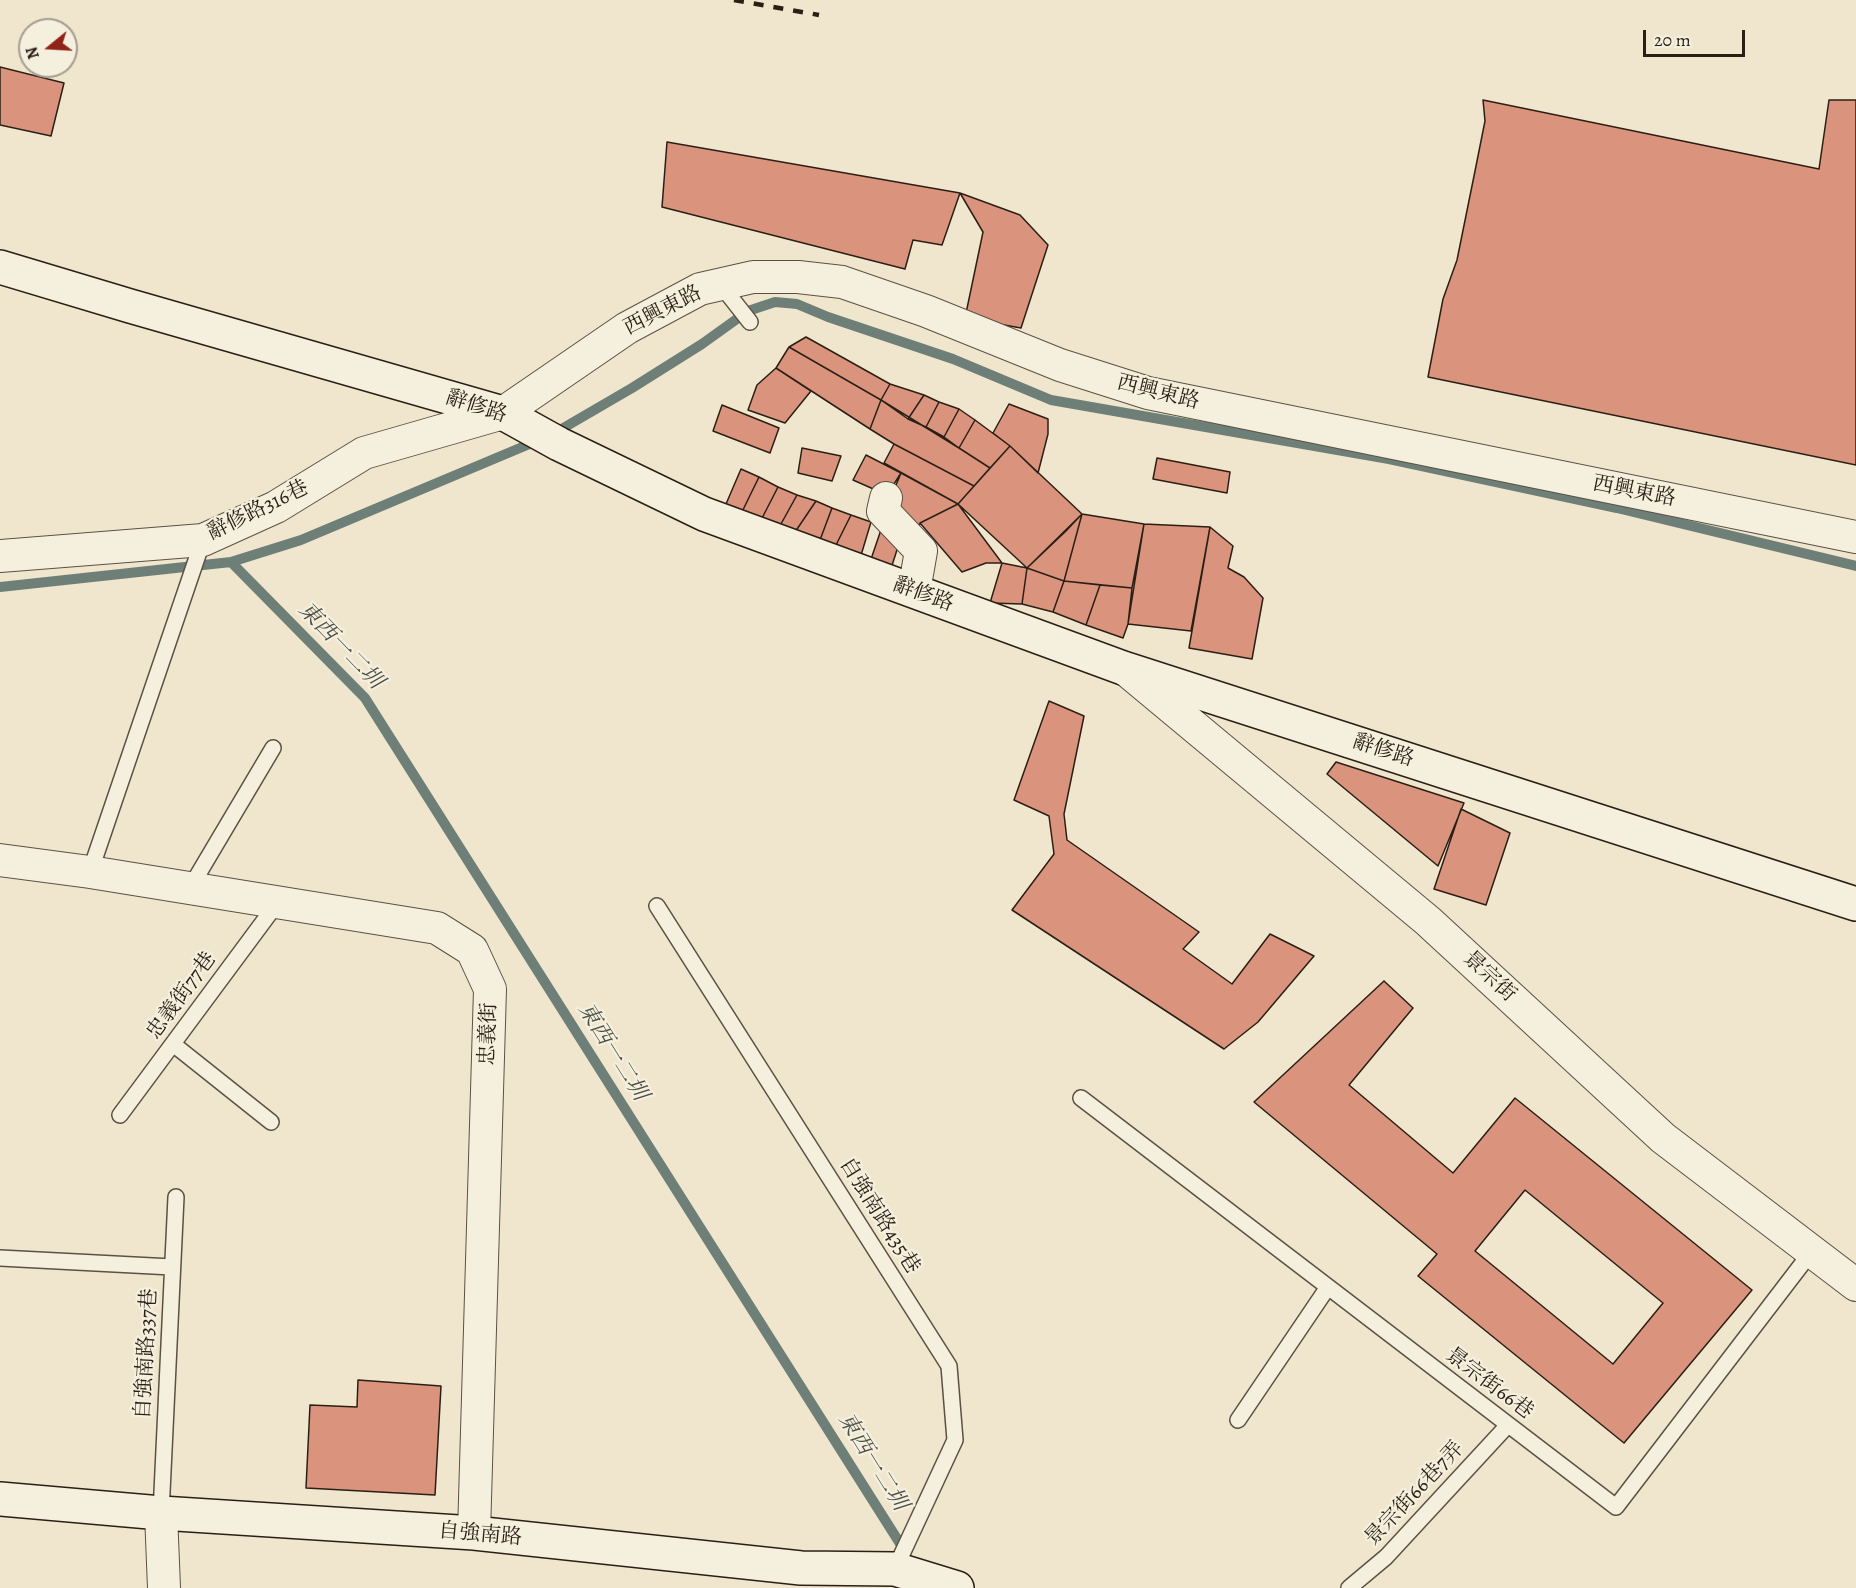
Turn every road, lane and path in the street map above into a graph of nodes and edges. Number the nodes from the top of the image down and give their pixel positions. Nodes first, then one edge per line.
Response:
1 (0, 267) edge
2 (721, 285) junction
3 (750, 322) dead end
4 (503, 413) junction
5 (886, 498) dead end
6 (1856, 537) edge
7 (203, 540) junction
8 (0, 556) edge
9 (914, 591) junction
10 (1123, 668) junction
11 (273, 748) dead end
12 (0, 860) edge
13 (90, 872) junction
14 (190, 888) junction
15 (278, 902) junction
16 (1856, 904) edge
17 (657, 906) dead end
18 (173, 1044) junction
19 (1081, 1098) dead end
20 (120, 1115) dead end
21 (271, 1122) dead end
22 (176, 1197) dead end
23 (1812, 1251) junction
24 (0, 1258) edge
25 (172, 1267) junction
26 (1856, 1285) edge
27 (1328, 1287) junction
28 (1238, 1419) dead end
29 (1508, 1425) junction
30 (0, 1499) edge
31 (161, 1513) junction
32 (474, 1533) junction
33 (895, 1569) junction
34 (164, 1588) edge
35 (957, 1588) edge
36 (1349, 1588) edge

1 - 4 street, 辭修路
2 - 3 lane
2 - 4 street, 西興東路
2 - 6 street, 西興東路
4 - 7 street, 辭修路316巷
4 - 9 street, 辭修路
5 - 9 street
7 - 8 street, 辭修路316巷
7 - 13 lane
9 - 10 street, 辭修路
10 - 16 street, 辭修路
10 - 23 street, 景宗街
11 - 14 lane
12 - 13 street, 忠義街
13 - 14 street, 忠義街
14 - 15 street, 忠義街
15 - 18 lane, 忠義街77巷
15 - 32 street, 忠義街
17 - 33 lane, 自強南路435巷
18 - 20 lane, 忠義街77巷
18 - 21 lane
19 - 27 lane, 景宗街66巷
22 - 25 lane, 自強南路337巷
23 - 26 street, 景宗街
23 - 29 lane, 景宗街66巷
24 - 25 lane
25 - 31 lane, 自強南路337巷
27 - 28 lane
27 - 29 lane, 景宗街66巷
29 - 36 lane, 景宗街66巷7弄
30 - 31 street, 自強南路
31 - 32 street, 自強南路
31 - 34 street
32 - 33 street, 自強南路
33 - 35 street, 自強南路

